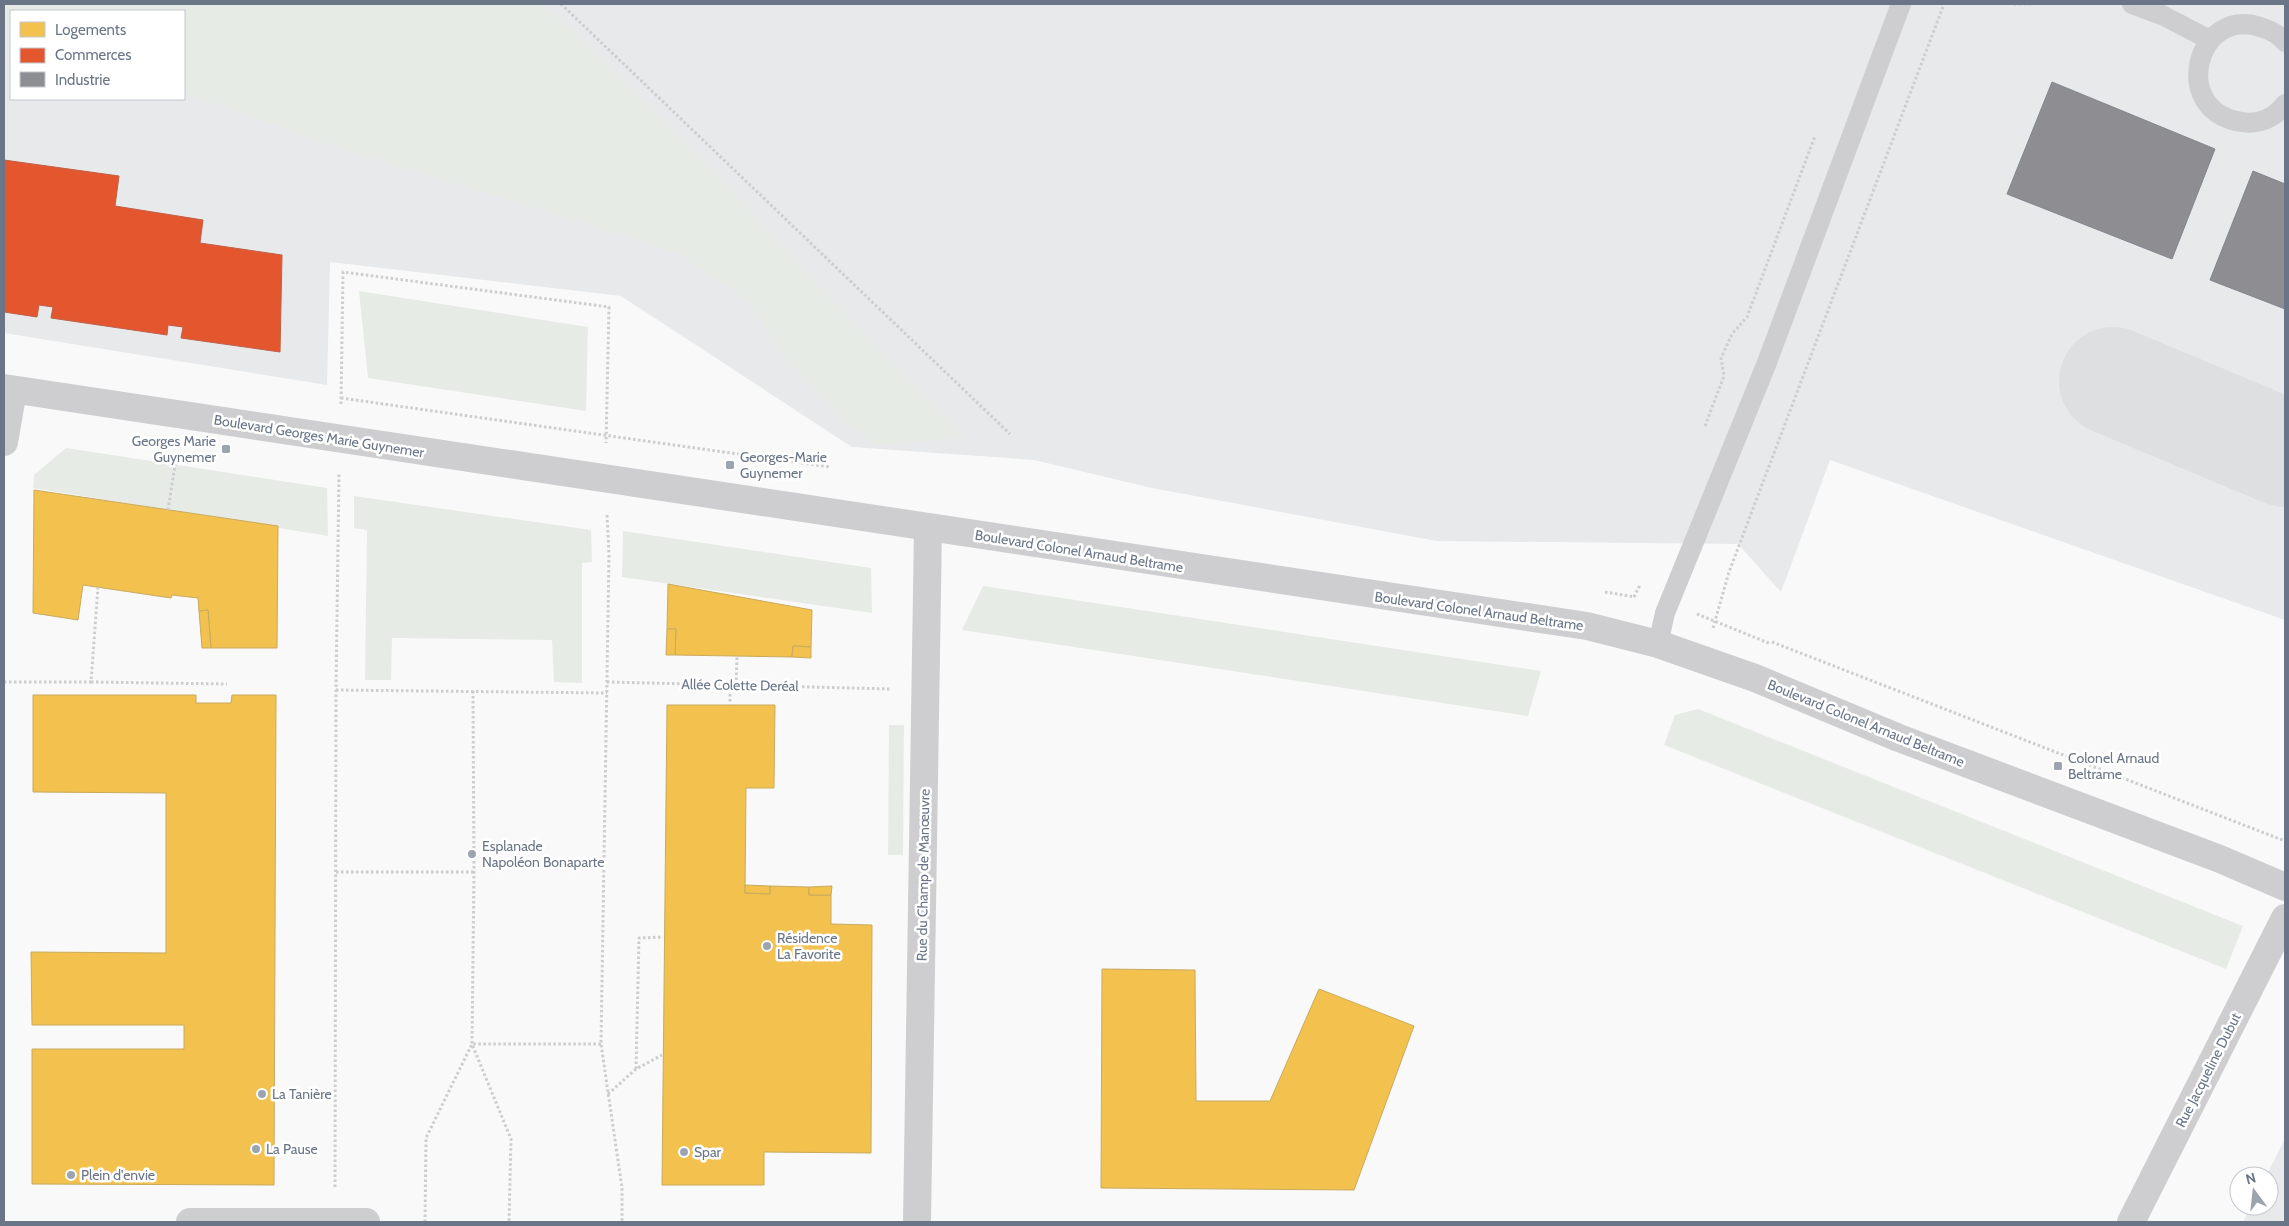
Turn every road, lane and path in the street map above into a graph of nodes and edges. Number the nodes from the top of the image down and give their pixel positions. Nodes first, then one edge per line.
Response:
1 (561, 4) edge
2 (1901, 4) edge
3 (1944, 4) edge
4 (2014, 4) edge
5 (2031, 4) edge
6 (2132, 4) edge
7 (2210, 40) junction
8 (2285, 42) edge
9 (2285, 104) edge
10 (1817, 133) dead end
11 (8, 389) edge
12 (341, 398) junction
13 (1702, 432) dead end
14 (1010, 434) dead end
15 (606, 436) junction
16 (341, 439) junction
17 (4, 442) edge
18 (177, 452) dead end
19 (830, 467) dead end
20 (605, 479) junction
21 (634, 483) joint
22 (168, 510) dead end
23 (928, 528) junction
24 (1643, 580) dead end
25 (98, 587) dead end
26 (1634, 597) dead end
27 (1772, 642) dead end
28 (1658, 644) junction
29 (737, 656) dead end
30 (1702, 660) junction
31 (4, 682) edge
32 (90, 682) junction
33 (607, 682) junction
34 (227, 684) dead end
35 (730, 684) junction
36 (736, 685) junction
37 (874, 688) dead end
38 (336, 690) junction
39 (473, 692) junction
40 (607, 693) junction
41 (730, 705) dead end
42 (2285, 841) edge
43 (336, 872) junction
44 (474, 872) junction
45 (2285, 887) edge
46 (2285, 918) edge
47 (663, 937) dead end
48 (472, 1044) junction
49 (601, 1044) junction
50 (662, 1055) dead end
51 (636, 1069) junction
52 (608, 1094) junction
53 (190, 1222) edge
54 (314, 1222) edge
55 (346, 1222) edge
56 (366, 1222) edge
57 (425, 1222) edge
58 (509, 1222) edge
59 (622, 1222) edge
60 (917, 1222) edge
61 (2131, 1222) edge

1 - 14 path
2 - 28 lane
3 - 30 path
4 - 5 path
6 - 7 lane
7 - 8 lane
7 - 9 lane
10 - 13 path
11 - 16 street, Boulevard Georges Marie Guynemer
11 - 17 street
12 - 15 path
12 - 15 path
12 - 16 path
15 - 19 path
15 - 20 path
16 - 20 street, Boulevard Georges Marie Guynemer
16 - 38 path
18 - 22 path
20 - 21 street, Boulevard Georges Marie Guynemer
20 - 33 path
21 - 23 street, Boulevard Colonel Arnaud Beltrame
23 - 28 street, Boulevard Colonel Arnaud Beltrame
23 - 60 street, Rue du Champ de Manœuvre
24 - 26 path
25 - 32 path
27 - 42 path
28 - 30 street, Boulevard Colonel Arnaud Beltrame
29 - 36 path
30 - 45 street, Boulevard Colonel Arnaud Beltrame
31 - 32 path
32 - 34 path
33 - 35 path, Allée Colette Deréal
33 - 40 path
35 - 36 path, Allée Colette Deréal
35 - 41 path
36 - 37 path, Allée Colette Deréal
38 - 39 path
38 - 43 path
39 - 40 path
39 - 44 path
40 - 49 path
43 - 44 path
43 - 55 path
44 - 48 path
46 - 61 street, Rue Jacqueline Dubut
47 - 51 path
48 - 49 path
48 - 57 path
48 - 58 path
49 - 52 path
50 - 51 path
51 - 52 path
52 - 59 path
53 - 54 street
54 - 55 street
55 - 56 street

